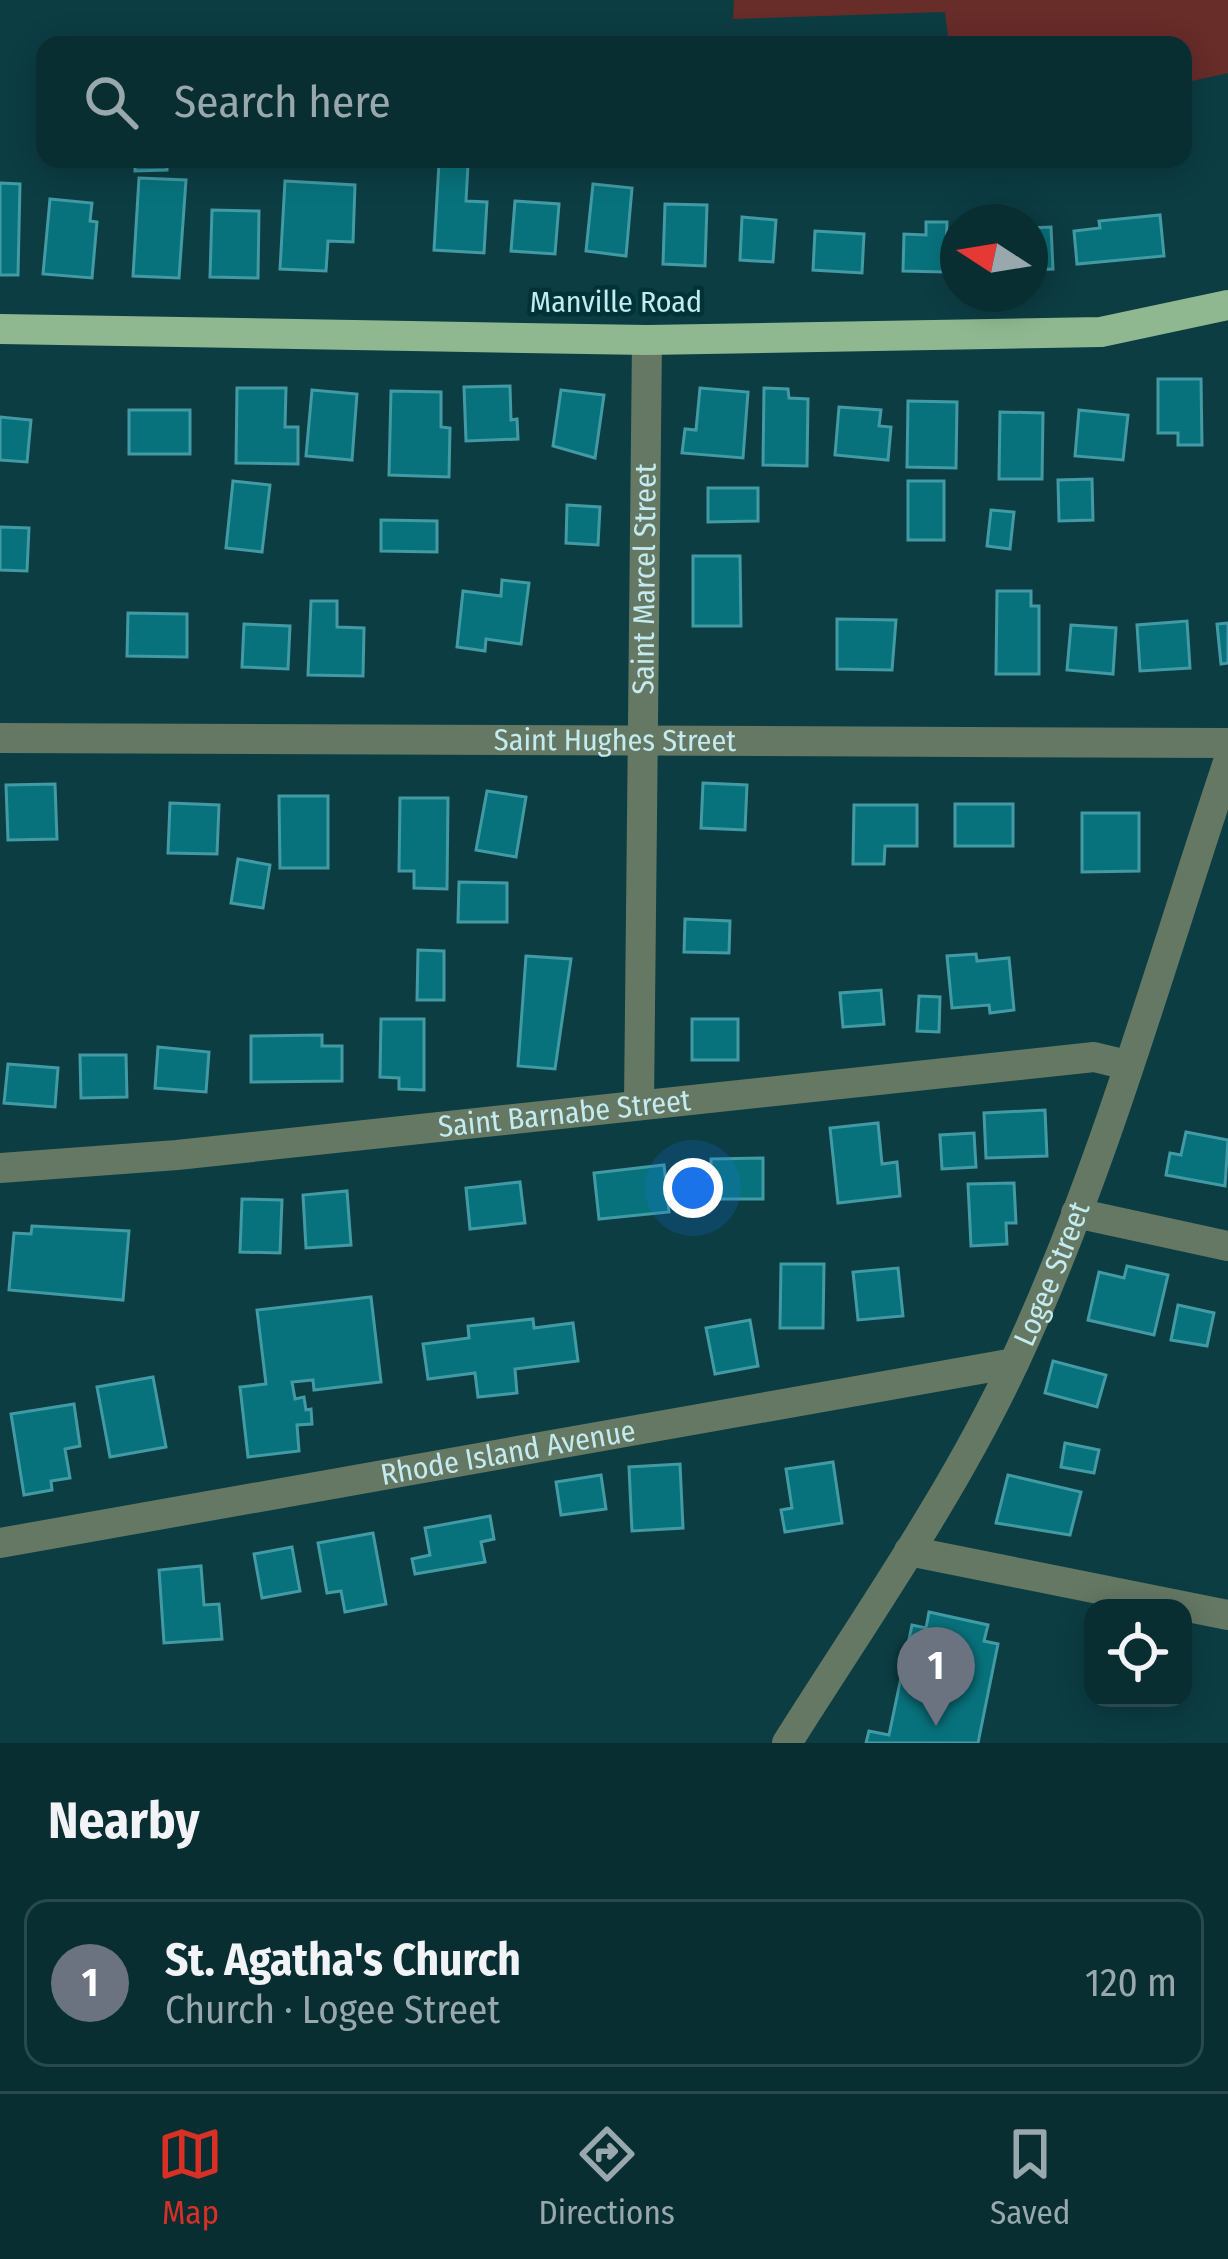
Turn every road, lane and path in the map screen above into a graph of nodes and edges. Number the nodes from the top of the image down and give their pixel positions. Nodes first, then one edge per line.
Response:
1 (1228, 305) edge
2 (0, 329) edge
3 (647, 340) junction
4 (645, 737) junction
5 (0, 738) edge
6 (1228, 743) edge
7 (1228, 762) edge
8 (1126, 1066) junction
9 (639, 1104) junction
10 (0, 1168) edge
11 (1076, 1213) junction
12 (1228, 1246) edge
13 (1014, 1364) junction
14 (0, 1543) edge
15 (908, 1550) junction
16 (1228, 1615) edge
17 (787, 1743) edge

1 - 3 main road, Manville Road
2 - 3 main road, Manville Road
3 - 4 street, Saint Marcel Street
4 - 5 street, Saint Hughes Street
4 - 6 street, Saint Hughes Street
4 - 9 street, Saint Marcel Street
7 - 8 street, Logee Street
8 - 9 street, Saint Barnabe Street
8 - 11 street, Logee Street
9 - 10 street, Saint Barnabe Street
11 - 12 street
11 - 13 street, Logee Street
13 - 14 street, Rhode Island Avenue
13 - 15 street, Logee Street
15 - 16 street
15 - 17 street, Logee Street

